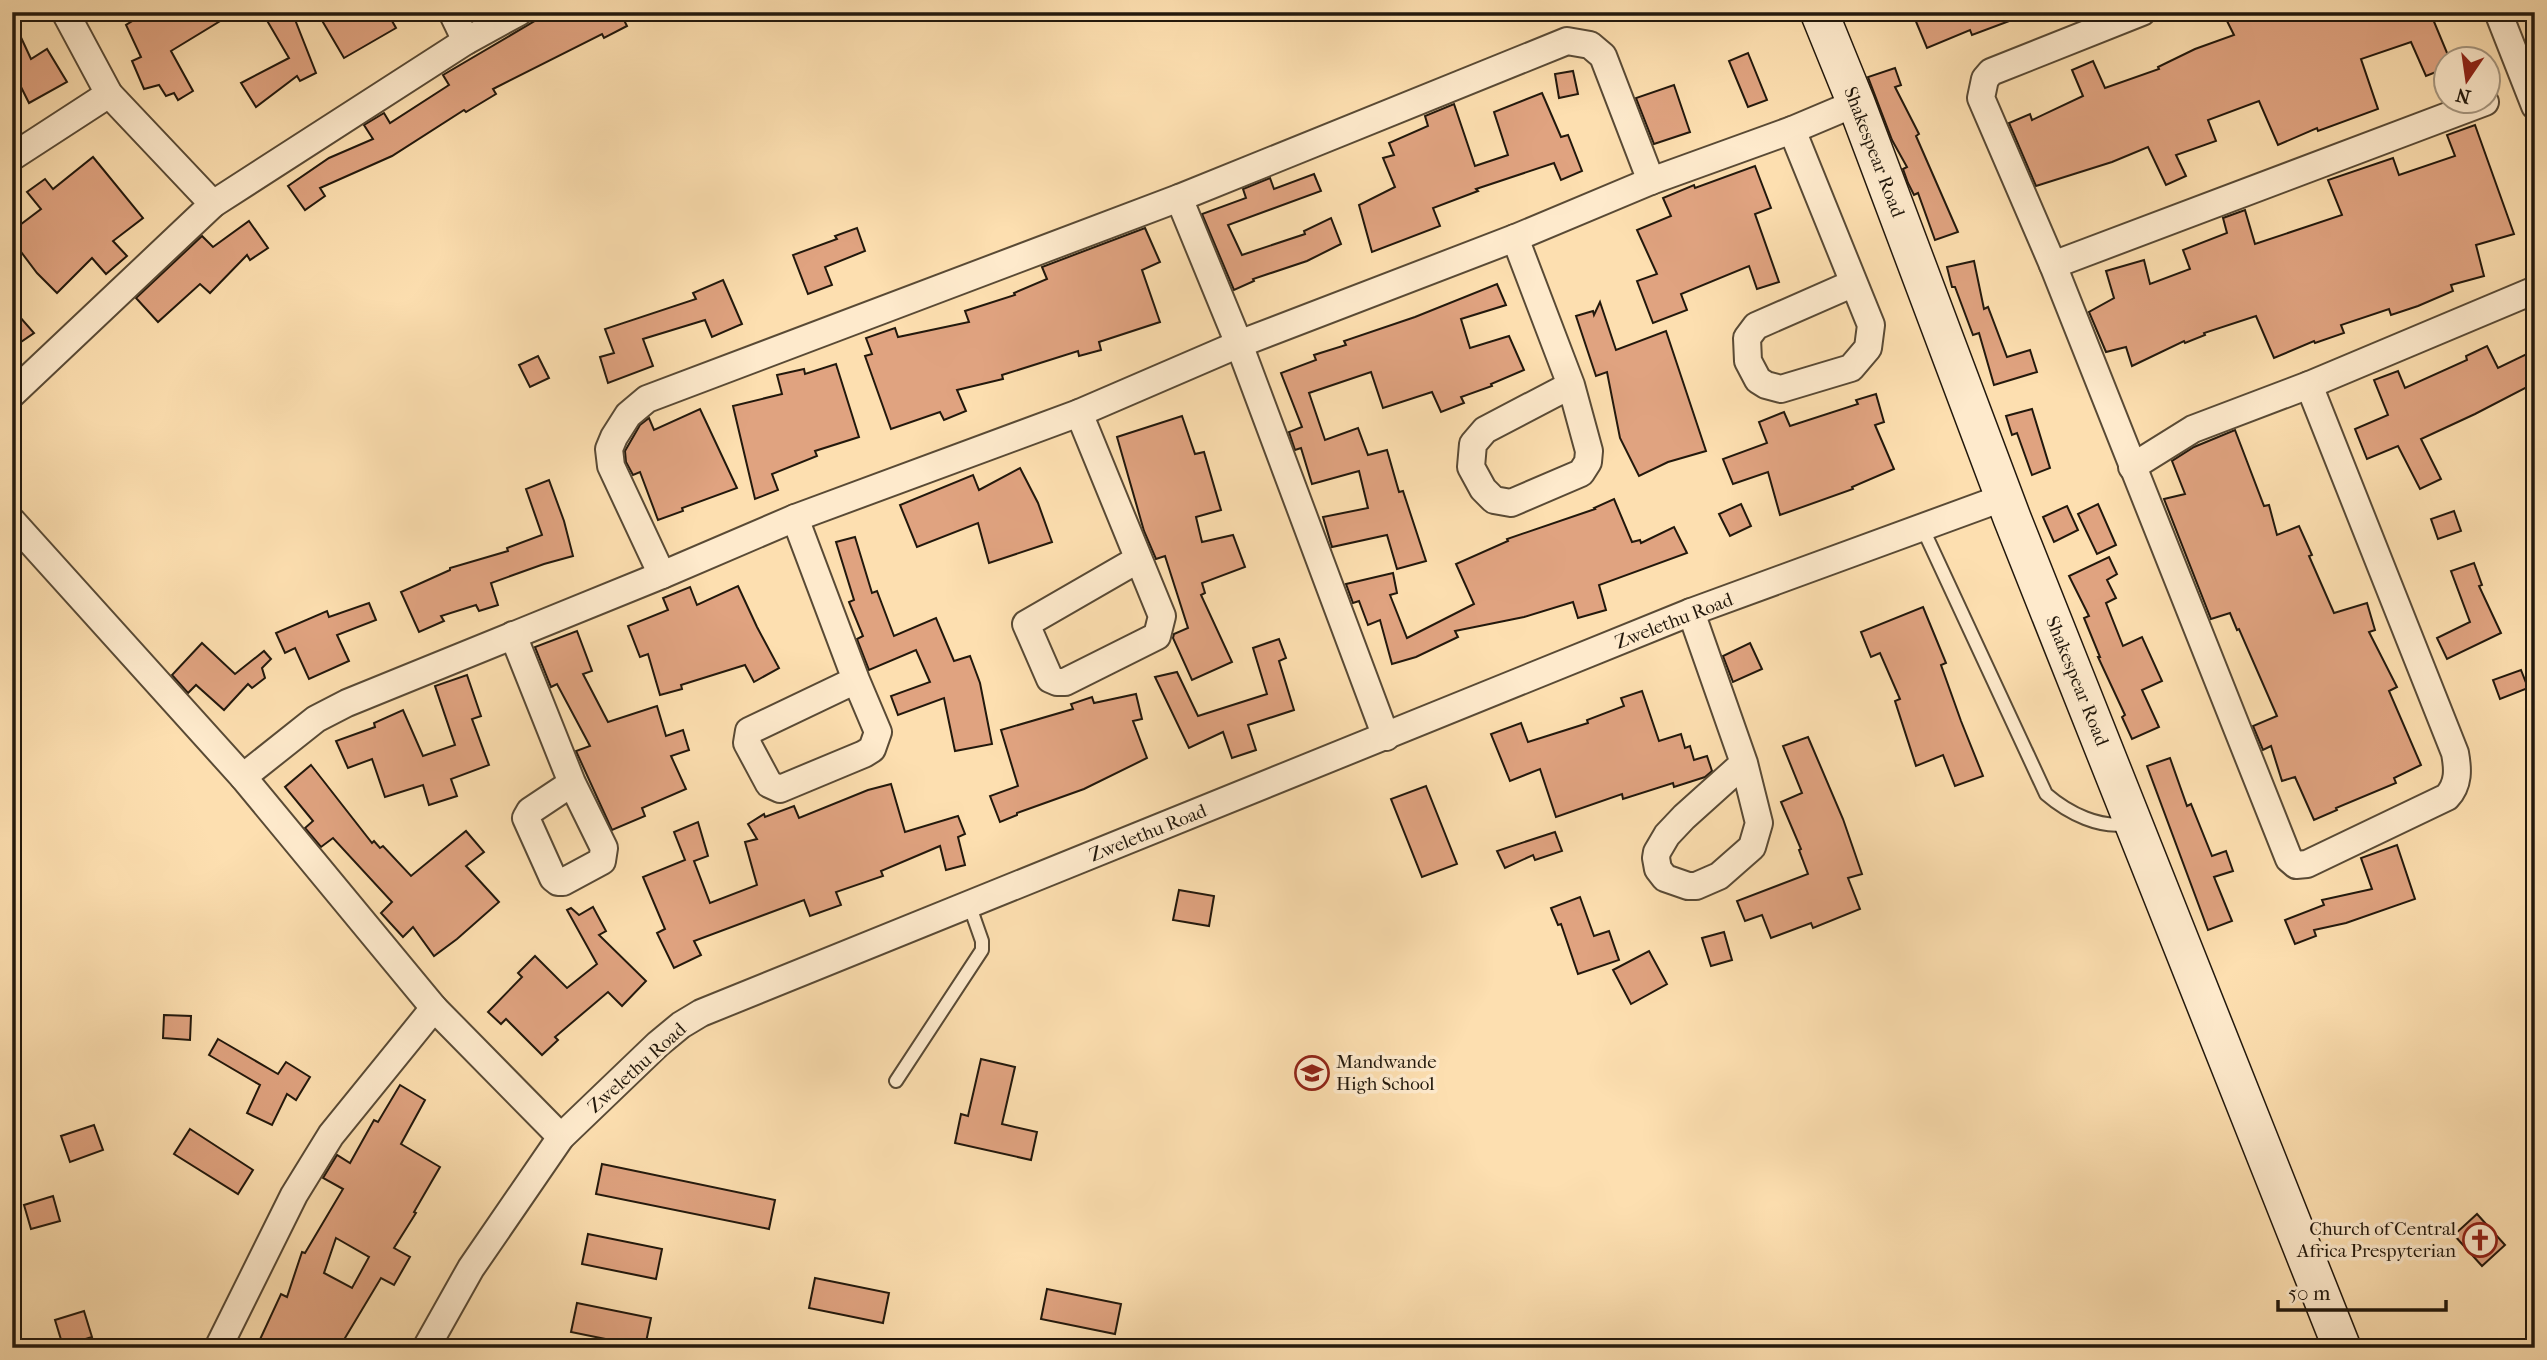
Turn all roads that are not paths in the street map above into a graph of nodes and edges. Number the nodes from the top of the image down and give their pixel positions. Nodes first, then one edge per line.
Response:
1 (65, 12) edge
2 (452, 12) edge
3 (519, 12) edge
4 (1819, 12) edge
5 (2142, 12) edge
6 (2498, 12) edge
7 (467, 41) junction
8 (109, 94) junction
9 (2531, 96) edge
10 (2502, 99) edge
11 (1856, 103) junction
12 (2446, 116) edge
13 (1791, 130) junction
14 (12, 158) edge
15 (1651, 181) junction
16 (1180, 198) junction
17 (213, 204) junction
18 (1515, 239) junction
19 (2053, 265) junction
20 (1854, 283) junction
21 (2535, 289) edge
22 (1239, 344) junction
23 (1571, 385) junction
24 (2309, 385) junction
25 (12, 394) edge
26 (1079, 413) junction
27 (2132, 467) junction
28 (2005, 496) junction
29 (795, 518) junction
30 (12, 521) edge
31 (1922, 526) junction
32 (1137, 560) junction
33 (662, 575) junction
34 (1691, 612) junction
35 (513, 635) junction
36 (856, 680) junction
37 (1386, 737) junction
38 (1744, 764) junction
39 (243, 776) junction
40 (572, 783) dead end
41 (2133, 822) junction
42 (969, 904) junction
43 (434, 1009) junction
44 (896, 1081) dead end
45 (561, 1137) junction
46 (218, 1348) edge
47 (426, 1348) edge
48 (2342, 1348) edge

1 - 8 street
2 - 7 street
3 - 7 street
4 - 11 street, Shakespear Road
5 - 19 street
6 - 9 street
7 - 17 street
8 - 14 street
8 - 17 street
9 - 10 street
11 - 13 street
11 - 28 street, Shakespear Road
12 - 19 street
13 - 15 street
13 - 20 street
15 - 16 street
15 - 18 street
16 - 22 street
16 - 33 street
17 - 25 street
18 - 22 street
18 - 23 street
19 - 27 street
20 - 20 street
21 - 24 street
22 - 26 street
22 - 37 street
23 - 23 street
24 - 27 street
24 - 27 street
26 - 29 street
26 - 32 street
28 - 31 street, Zwelethu Road
28 - 41 street, Shakespear Road
29 - 33 street
29 - 36 street
30 - 39 street
31 - 34 street, Zwelethu Road
31 - 41 lane
32 - 32 street
33 - 35 street
34 - 37 street, Zwelethu Road
34 - 38 street
35 - 39 street
35 - 40 street
36 - 36 street
37 - 42 street, Zwelethu Road
38 - 38 street
39 - 43 street
41 - 48 street, Shakespear Road
42 - 44 lane
42 - 45 street, Zwelethu Road
43 - 45 street
43 - 46 street
45 - 47 street, Zwelethu Road

